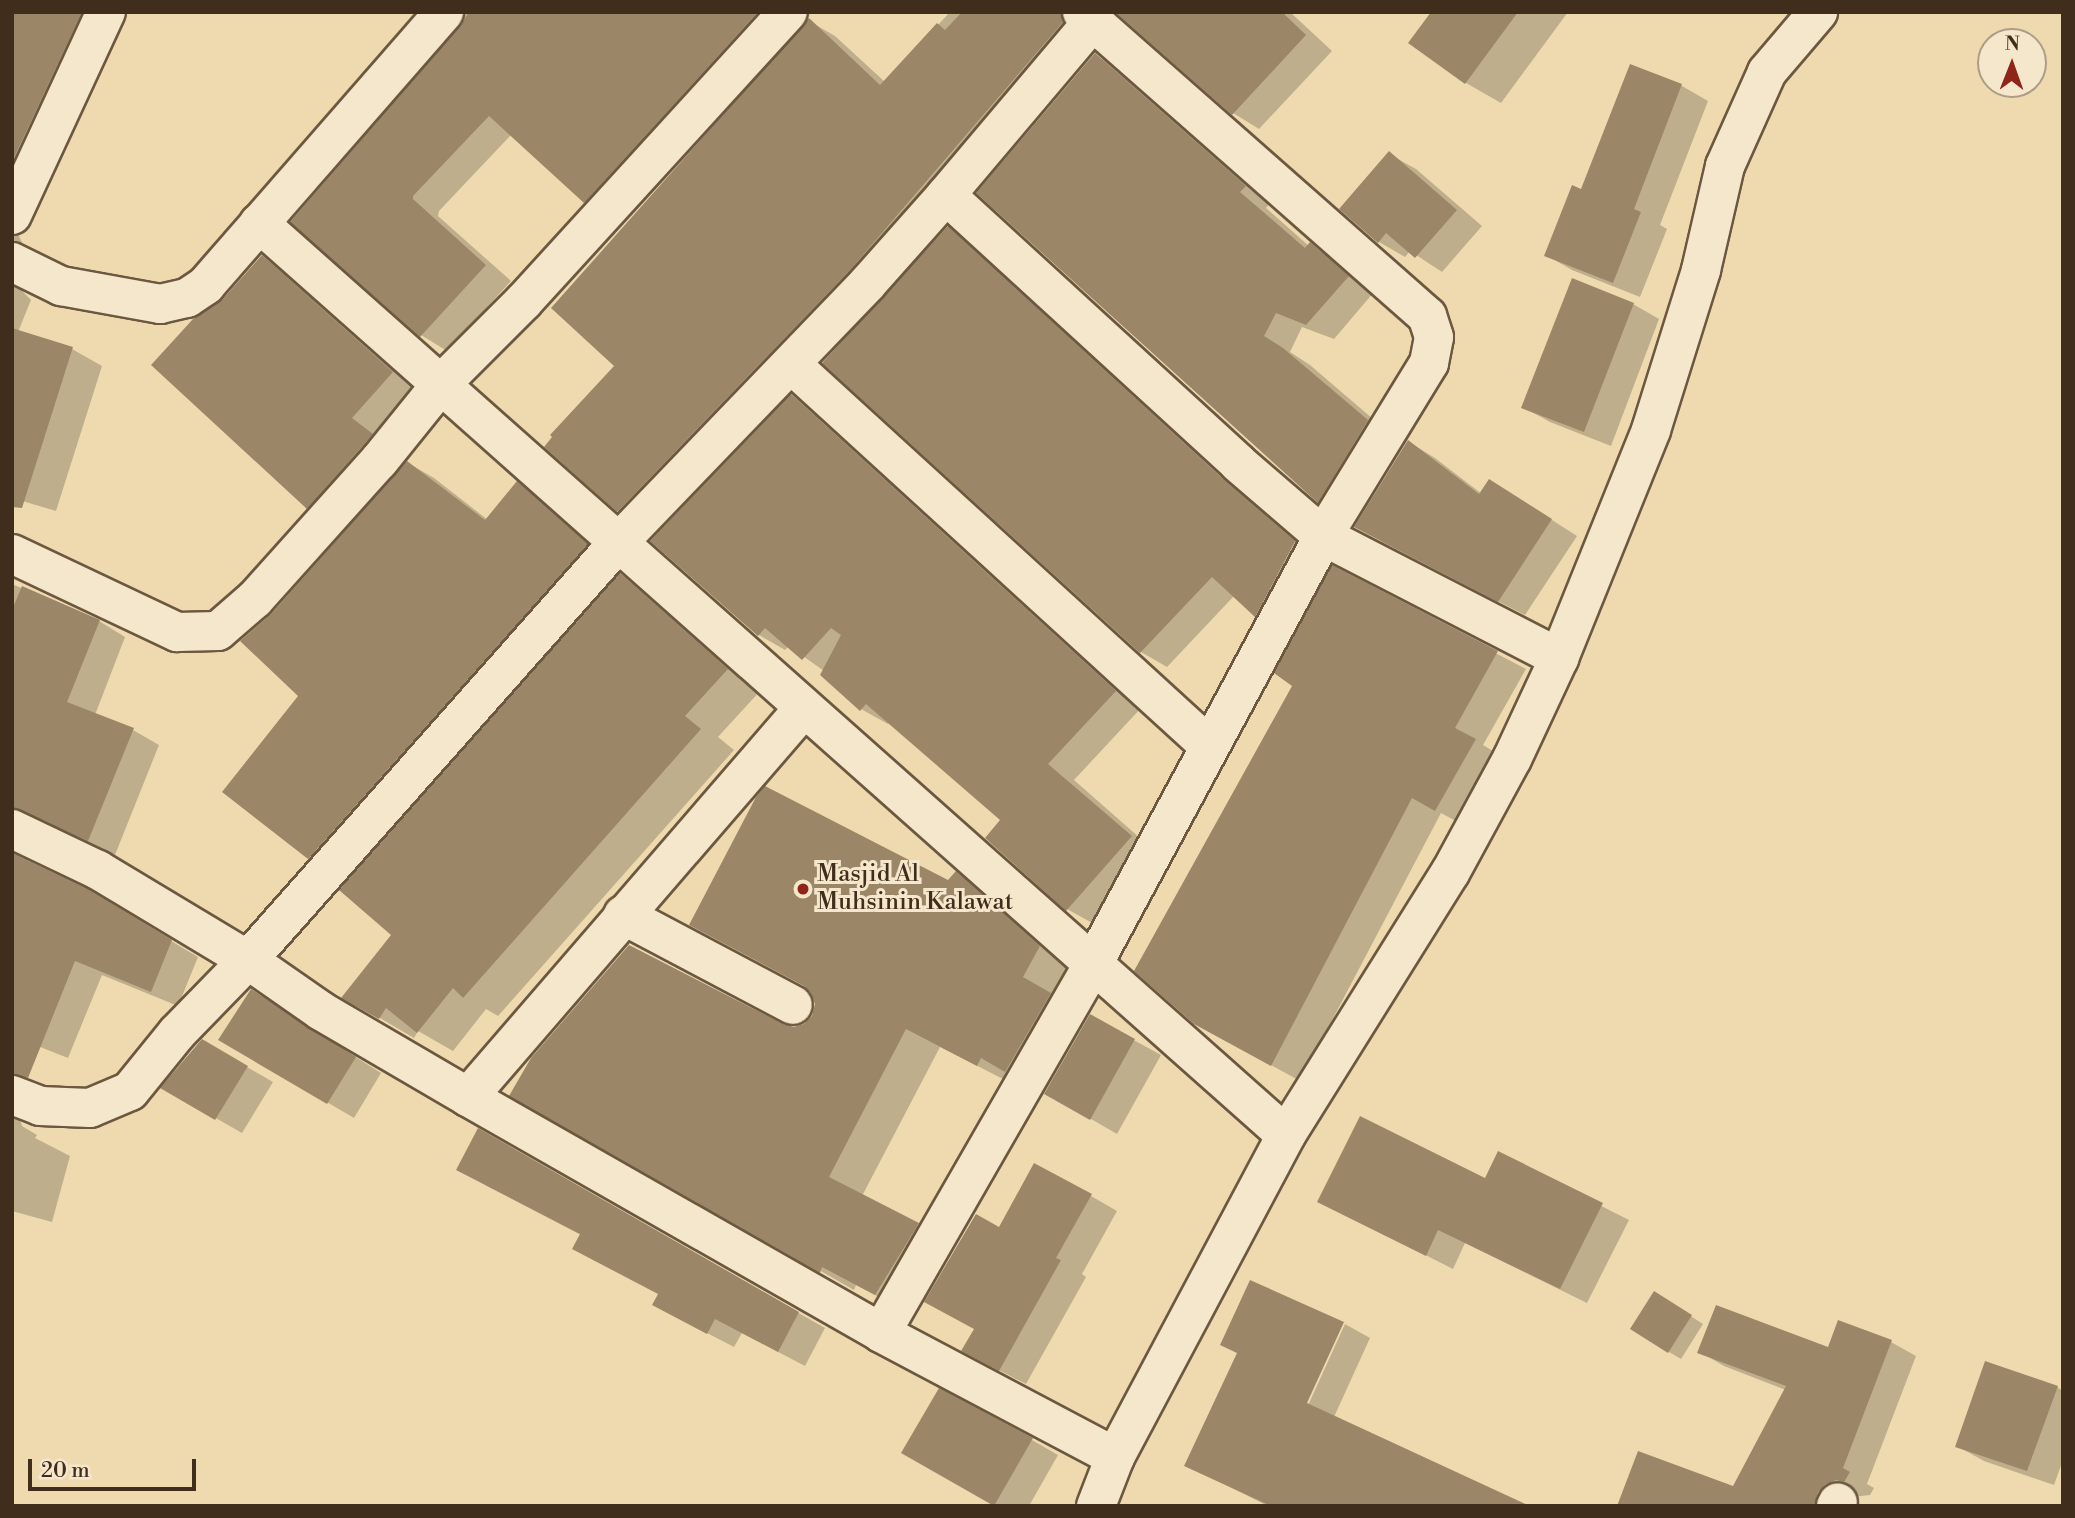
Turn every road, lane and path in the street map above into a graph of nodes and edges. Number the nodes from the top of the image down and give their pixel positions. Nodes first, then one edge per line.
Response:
1 (106, 12) edge
2 (788, 12) edge
3 (1818, 12) edge
4 (441, 13) edge
5 (1087, 17) edge
6 (946, 195) junction
7 (12, 215) edge
8 (259, 223) junction
9 (12, 261) edge
10 (791, 364) junction
11 (442, 383) junction
12 (1323, 536) junction
13 (617, 544) junction
14 (12, 554) edge
15 (1559, 658) junction
16 (803, 709) junction
17 (1209, 746) junction
18 (12, 829) edge
19 (623, 915) junction
20 (248, 960) junction
21 (1093, 964) junction
22 (793, 1005) dead end
23 (12, 1095) edge
24 (468, 1097) junction
25 (1286, 1135) junction
26 (881, 1333) junction
27 (1115, 1457) junction
28 (1096, 1506) edge

1 - 7 street
2 - 11 street
3 - 15 street
4 - 8 street
5 - 6 street
5 - 12 street
6 - 10 street
6 - 12 street
8 - 9 street
8 - 11 street
10 - 13 street
10 - 17 street
11 - 13 street
11 - 14 street
12 - 15 street
12 - 17 street
13 - 16 street
13 - 20 street
15 - 25 street
16 - 19 street
16 - 21 street
17 - 21 street
18 - 20 street
19 - 22 street
19 - 24 street
20 - 23 street
20 - 24 street
21 - 25 street
21 - 26 street
24 - 26 street
25 - 27 street
26 - 27 street
27 - 28 street

